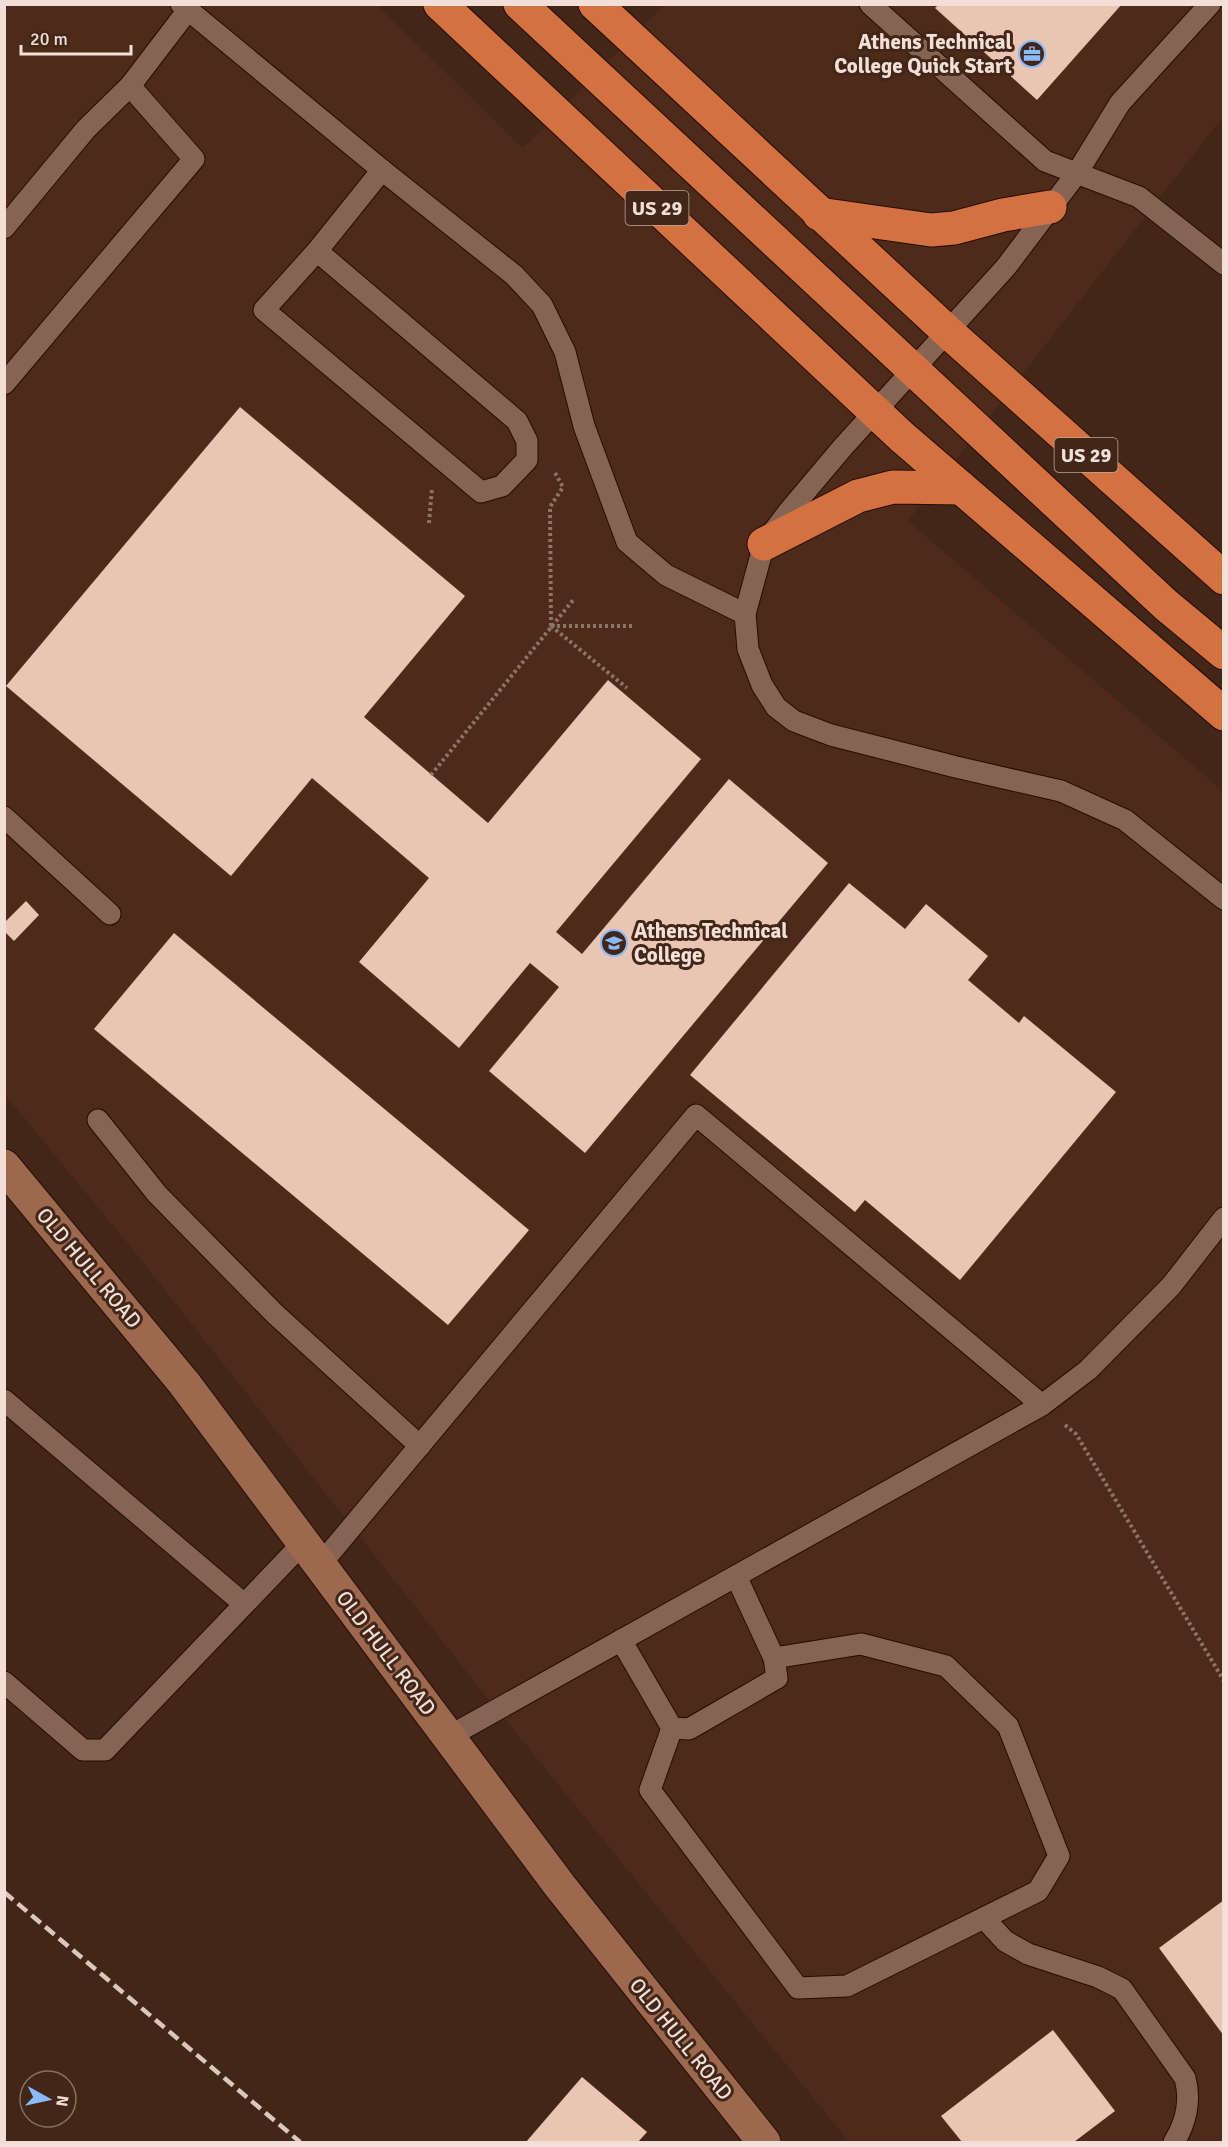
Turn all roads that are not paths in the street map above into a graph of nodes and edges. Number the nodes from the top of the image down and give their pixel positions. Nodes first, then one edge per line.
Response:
1 (440, 4) edge
2 (520, 4) edge
3 (595, 4) edge
4 (870, 4) edge
5 (1210, 4) edge
6 (184, 7) edge
7 (130, 86) junction
8 (382, 170) junction
9 (1077, 173) junction
10 (1050, 207) junction
11 (819, 214) junction
12 (4, 228) edge
13 (317, 251) junction
14 (1224, 264) edge
15 (948, 332) junction
16 (914, 369) junction
17 (4, 384) edge
18 (875, 411) junction
19 (961, 488) junction
20 (764, 544) junction
21 (1224, 578) edge
22 (745, 614) junction
23 (1224, 653) edge
24 (1224, 714) edge
25 (4, 817) edge
26 (1224, 899) edge
27 (110, 914) dead end
28 (98, 1120) dead end
29 (4, 1166) edge
30 (1224, 1218) edge
31 (4, 1400) edge
32 (1042, 1405) junction
33 (420, 1446) junction
34 (311, 1554) junction
35 (736, 1576) junction
36 (244, 1604) junction
37 (621, 1640) junction
38 (774, 1658) junction
39 (4, 1682) edge
40 (672, 1728) junction
41 (448, 1737) junction
42 (984, 1918) junction
43 (764, 2142) edge
44 (1174, 2142) edge

1 - 18 highway, US 29
2 - 16 highway
3 - 11 highway, US 29
4 - 9 lane
5 - 9 lane
6 - 7 lane
6 - 8 lane
7 - 12 lane
7 - 17 lane
8 - 13 lane
8 - 22 lane
9 - 10 lane
9 - 14 lane
10 - 11 highway
10 - 15 lane
11 - 15 highway, US 29
13 - 13 lane
15 - 16 lane
15 - 21 highway, US 29
16 - 18 lane
16 - 23 highway
18 - 19 highway, US 29
18 - 20 lane
19 - 20 highway
19 - 24 highway, US 29
20 - 22 lane
22 - 26 lane
25 - 27 lane
28 - 33 lane
29 - 34 main road, OLD HULL ROAD
30 - 32 lane
31 - 36 lane
32 - 33 lane
32 - 35 lane
33 - 34 lane
34 - 36 lane
34 - 41 main road, OLD HULL ROAD
35 - 37 lane
35 - 38 lane
36 - 39 lane
37 - 40 lane
37 - 41 lane
38 - 40 lane
38 - 42 lane
40 - 42 lane
41 - 43 main road, OLD HULL ROAD
42 - 44 lane

